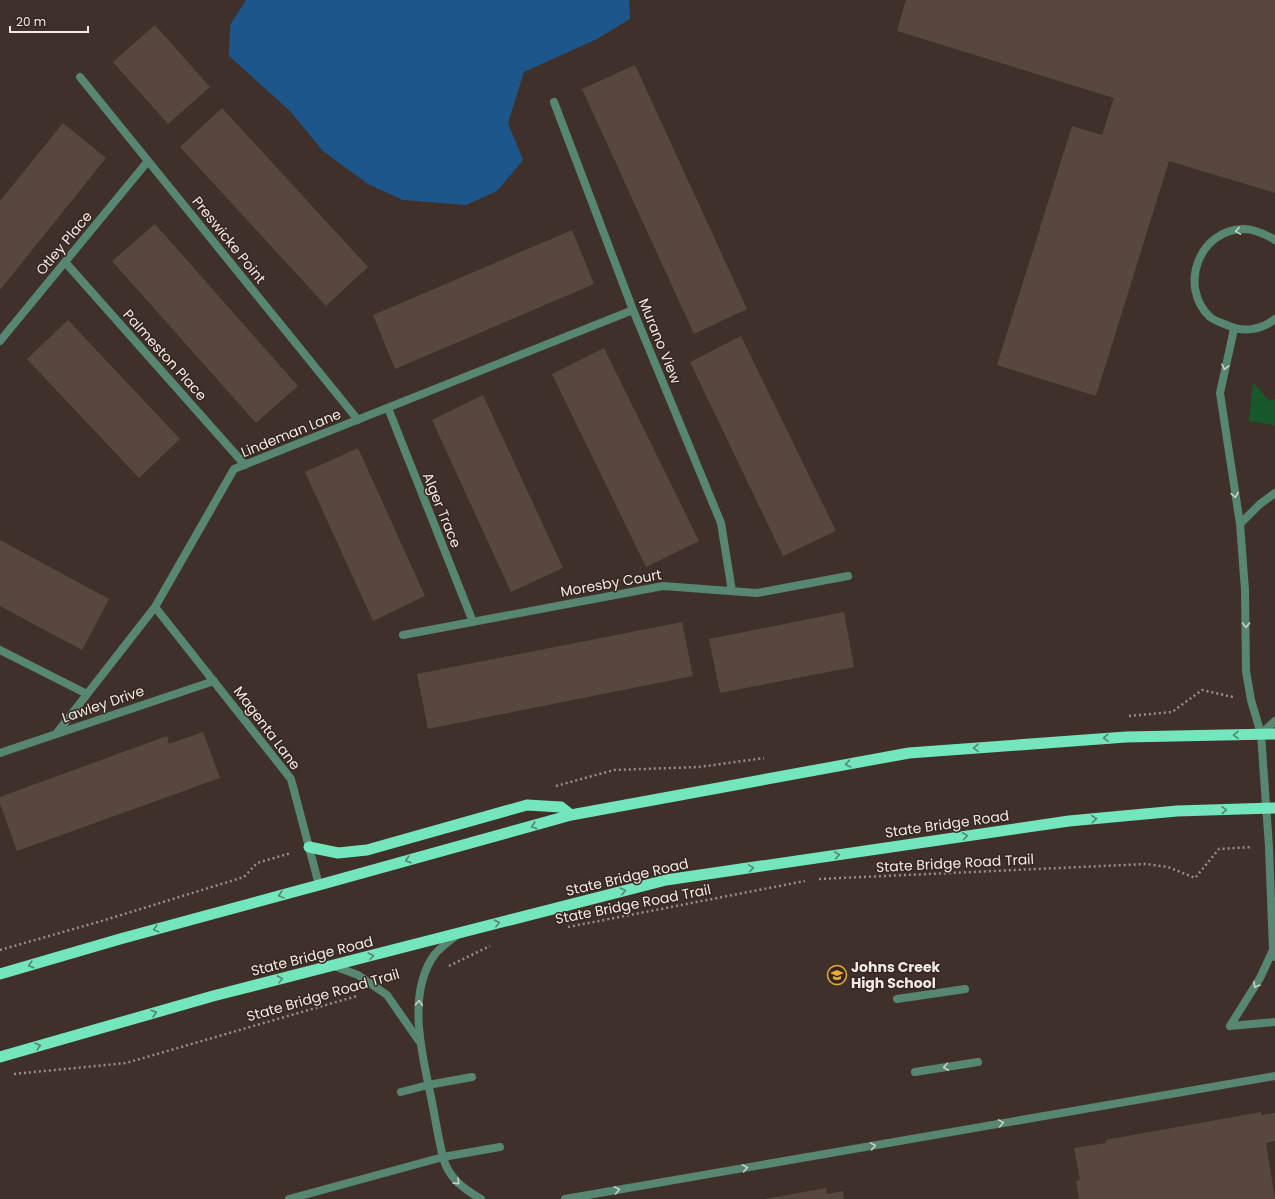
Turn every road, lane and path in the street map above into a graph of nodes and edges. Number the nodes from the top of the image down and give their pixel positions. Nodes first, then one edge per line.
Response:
1 (80, 77) dead end
2 (554, 102) dead end
3 (148, 161) junction
4 (1275, 240) edge
5 (65, 262) junction
6 (633, 310) junction
7 (1275, 319) edge
8 (1234, 329) junction
9 (0, 341) edge
10 (388, 408) junction
11 (358, 420) junction
12 (245, 465) junction
13 (1275, 493) edge
14 (1240, 524) junction
15 (848, 576) dead end
16 (732, 591) junction
17 (155, 607) junction
18 (472, 622) junction
19 (403, 634) dead end
20 (0, 650) edge
21 (214, 681) junction
22 (87, 694) junction
23 (1275, 721) edge
24 (56, 734) junction
25 (1261, 734) junction
26 (1275, 734) edge
27 (0, 753) edge
28 (1271, 808) edge
29 (571, 815) junction
30 (309, 847) junction
31 (1269, 847) junction
32 (816, 879) dead end
33 (809, 880) dead end
34 (319, 885) junction
35 (567, 927) dead end
36 (459, 933) junction
37 (492, 945) dead end
38 (1274, 954) edge
39 (334, 966) junction
40 (0, 974) edge
41 (425, 976) junction
42 (965, 989) dead end
43 (380, 990) junction
44 (897, 999) dead end
45 (1275, 1022) edge
46 (420, 1042) junction
47 (0, 1057) edge
48 (978, 1062) dead end
49 (915, 1072) dead end
50 (12, 1075) dead end
51 (472, 1076) dead end
52 (1275, 1076) edge
53 (428, 1085) junction
54 (401, 1092) dead end
55 (500, 1147) dead end
56 (443, 1157) junction
57 (289, 1199) edge
58 (481, 1199) edge
59 (565, 1199) edge

1 - 3 street, Preswicke Point
2 - 6 street, Murano View
3 - 5 street, Otley Place
3 - 11 street, Preswicke Point
4 -> 8 street
5 - 9 street, Otley Place
5 - 12 street, Palmeston Place
6 - 10 street, Lindeman Lane
6 - 16 street, Murano View
7 - 8 street
8 -> 14 street
10 - 11 street, Lindeman Lane
10 - 18 street, Alger Trace
11 - 12 street, Lindeman Lane
12 - 17 street, Lindeman Lane
13 - 14 street
14 -> 25 street
15 - 16 street, Moresby Court
16 - 18 street, Moresby Court
17 - 21 street, Magenta Lane
17 - 22 street, Lindeman Lane
18 - 19 street, Moresby Court
20 - 22 street
21 - 24 street, Lawley Drive
21 - 30 street, Magenta Lane
22 - 24 street, Lindeman Lane
23 - 25 street
24 - 27 street, Lawley Drive
25 - 26 highway
25 - 28 street
25 -> 29 highway
28 - 31 street
36 -> 28 highway, State Bridge Road
29 - 30 highway
29 -> 34 highway
30 - 34 street, Magenta Lane
31 - 32 path, State Bridge Road Trail
31 - 38 street
33 - 35 path, State Bridge Road Trail
34 -> 40 highway
39 -> 36 highway, State Bridge Road
36 - 41 street
37 - 41 path
38 -> 45 street
39 - 43 street
47 -> 39 highway, State Bridge Road
46 -> 41 street
42 - 44 street
43 - 46 street
43 - 50 path, State Bridge Road Trail
46 - 53 street
48 -> 49 street
51 - 53 street
59 -> 52 street
53 - 54 street
53 - 56 street
55 - 56 street
56 - 57 street
56 -> 58 street

